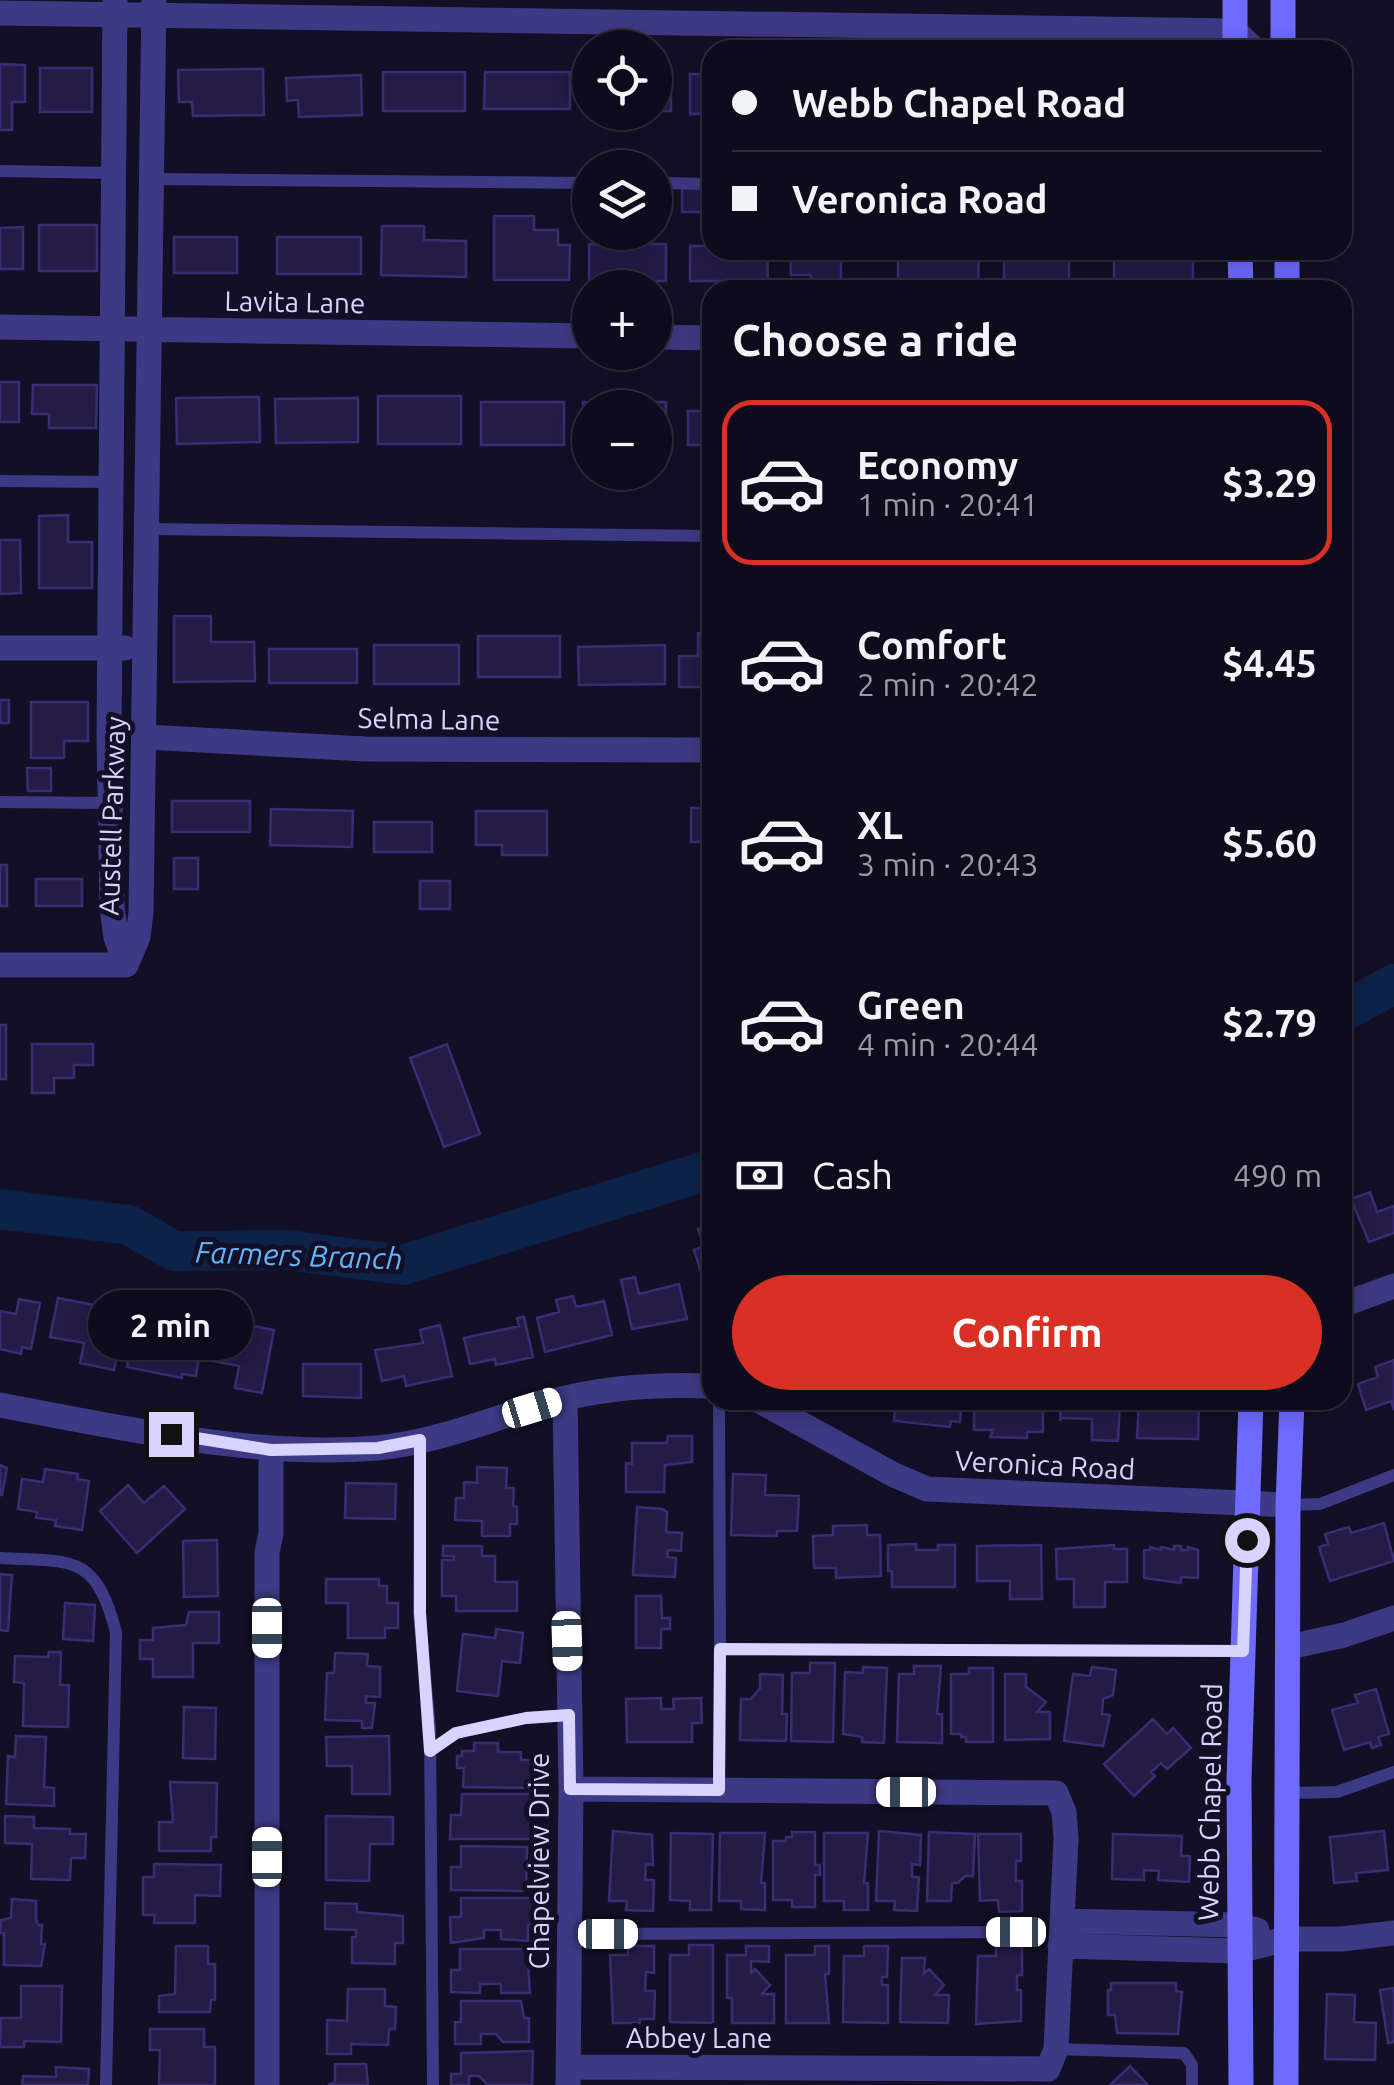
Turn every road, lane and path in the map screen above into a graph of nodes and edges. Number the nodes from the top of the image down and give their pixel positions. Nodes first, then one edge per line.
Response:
1 (1235, 0) edge
2 (1283, 0) edge
3 (115, 7) edge
4 (154, 7) edge
5 (0, 14) edge
6 (1235, 40) edge
7 (1283, 40) edge
8 (0, 170) edge
9 (112, 173) junction
10 (152, 179) junction
11 (572, 183) edge
12 (672, 183) edge
13 (702, 184) edge
14 (0, 328) edge
15 (110, 328) junction
16 (150, 331) junction
17 (572, 336) edge
18 (672, 337) edge
19 (702, 338) edge
20 (0, 481) edge
21 (110, 482) junction
22 (146, 529) junction
23 (702, 536) edge
24 (143, 647) junction
25 (0, 648) edge
26 (110, 648) junction
27 (146, 737) junction
28 (702, 750) edge
29 (0, 802) edge
30 (110, 804) junction
31 (0, 965) edge
32 (126, 965) junction
33 (1394, 1286) edge
34 (1352, 1301) edge
35 (702, 1385) edge
36 (564, 1398) junction
37 (0, 1405) edge
38 (719, 1410) edge
39 (776, 1410) edge
40 (1250, 1410) edge
41 (1292, 1410) edge
42 (420, 1440) junction
43 (271, 1450) junction
44 (1394, 1475) edge
45 (1248, 1504) junction
46 (1288, 1504) junction
47 (0, 1558) edge
48 (1394, 1618) edge
49 (1288, 1647) junction
50 (720, 1649) junction
51 (1243, 1651) junction
52 (569, 1715) junction
53 (430, 1751) junction
54 (1394, 1772) edge
55 (570, 1789) junction
56 (719, 1790) junction
57 (1288, 1792) junction
58 (1238, 1925) junction
59 (1016, 1932) dead end
60 (1394, 1933) edge
61 (569, 1934) junction
62 (1061, 1934) junction
63 (1286, 1938) junction
64 (1238, 1951) junction
65 (1052, 2059) junction
66 (568, 2076) edge
67 (715, 2076) edge
68 (830, 2077) edge
69 (915, 2077) edge
70 (106, 2085) edge
71 (267, 2085) edge
72 (433, 2085) edge
73 (1192, 2085) edge
74 (1241, 2085) edge
75 (1286, 2085) edge

1 - 6 main road
2 - 7 main road
3 - 4 street
3 - 5 street
3 - 9 street, Austell Parkway
4 - 6 street
4 - 10 street, Austell Parkway
8 - 9 lane
9 - 15 street, Austell Parkway
10 - 11 lane
10 - 16 street, Austell Parkway
12 - 13 lane
14 - 15 street, Lavita Lane
15 - 16 street, Lavita Lane
15 - 21 street, Austell Parkway
16 - 17 street, Lavita Lane
16 - 22 street, Austell Parkway
18 - 19 street
20 - 21 lane
21 - 26 street, Austell Parkway
22 - 23 lane
22 - 24 street, Austell Parkway
24 - 26 street
24 - 27 street, Austell Parkway
25 - 26 street
26 - 30 street, Austell Parkway
27 - 28 street, Selma Lane
27 - 32 street, Austell Parkway
29 - 30 lane
30 - 32 street, Austell Parkway
31 - 32 street
33 - 34 street
35 - 36 street
36 - 42 street
36 - 52 street, Chapelview Drive
37 - 43 street
38 - 50 lane
39 - 45 street, Veronica Road
40 - 45 main road, Webb Chapel Road
41 - 46 main road
42 - 43 street
42 - 53 lane
43 - 71 street
44 - 46 lane
45 - 46 street, Veronica Road
45 - 51 main road, Webb Chapel Road
46 - 49 main road
47 - 70 lane
48 - 49 street
49 - 57 main road
50 - 51 lane
50 - 56 lane
51 - 58 main road, Webb Chapel Road
52 - 53 lane
52 - 55 street, Chapelview Drive
53 - 72 lane
54 - 57 lane
55 - 56 street
55 - 61 street, Chapelview Drive
56 - 62 street
57 - 63 main road
58 - 62 street
58 - 63 street
58 - 64 main road, Webb Chapel Road
59 - 61 lane
60 - 63 street
61 - 66 street, Chapelview Drive
62 - 64 street
62 - 65 street
63 - 64 street
63 - 75 main road
64 - 74 main road, Webb Chapel Road
65 - 69 street, Abbey Lane
65 - 73 lane
66 - 67 street, Abbey Lane
67 - 68 street, Abbey Lane
68 - 69 street, Abbey Lane

